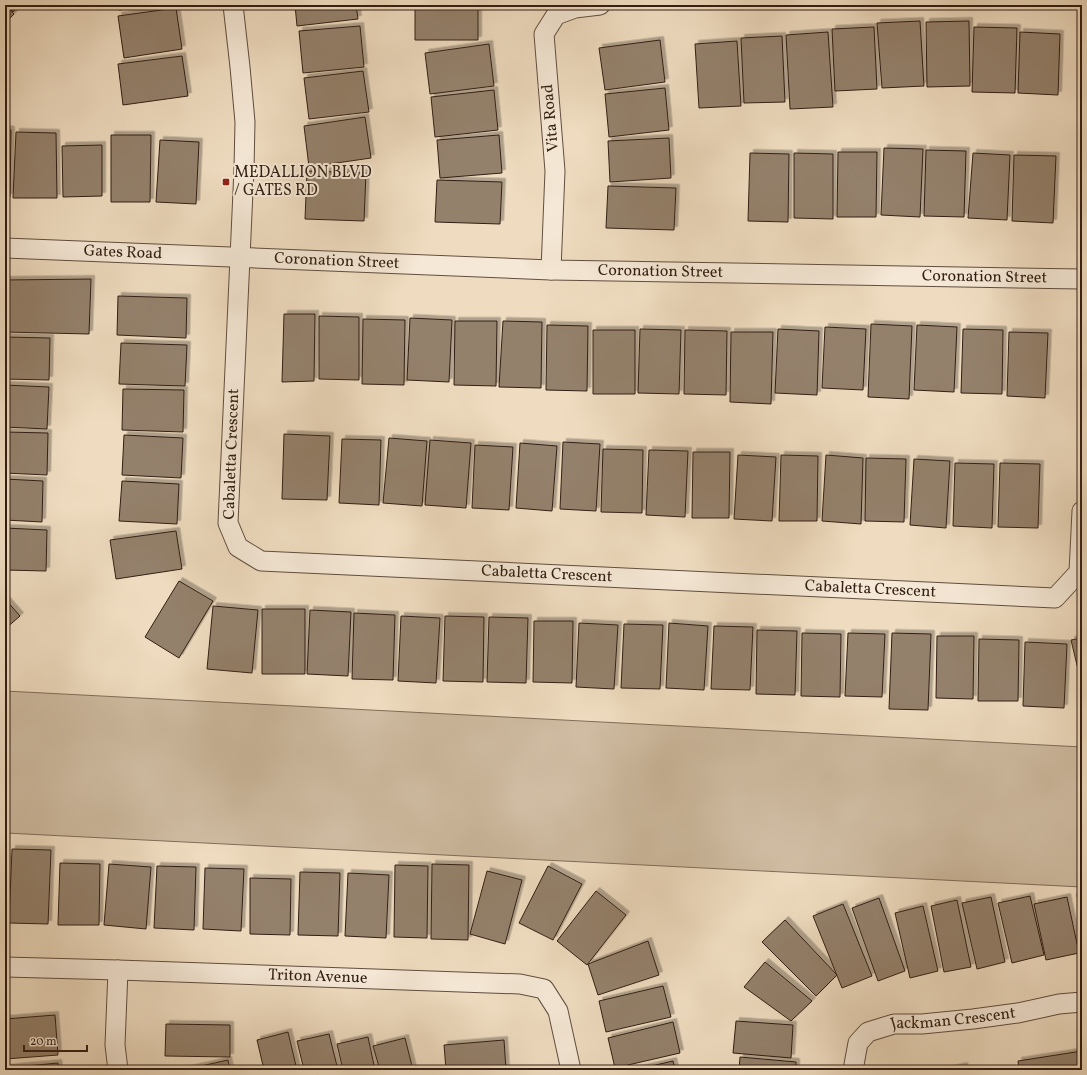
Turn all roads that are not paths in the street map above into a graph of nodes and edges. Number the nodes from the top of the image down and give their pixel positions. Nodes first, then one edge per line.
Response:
1 (233, 5) edge
2 (600, 5) edge
3 (5, 248) edge
4 (240, 258) junction
5 (551, 270) junction
6 (1082, 279) edge
7 (1082, 511) edge
8 (5, 967) edge
9 (118, 970) junction
10 (1082, 1002) edge
11 (118, 1070) edge
12 (571, 1070) edge
13 (853, 1070) edge

1 - 4 street, Cabaletta Crescent
2 - 5 street, Vita Road
3 - 4 street, Gates Road
4 - 5 street, Coronation Street
4 - 7 street, Cabaletta Crescent
5 - 6 street, Coronation Street
8 - 9 street, Triton Avenue
9 - 11 street
9 - 12 street, Triton Avenue
10 - 13 street, Jackman Crescent

